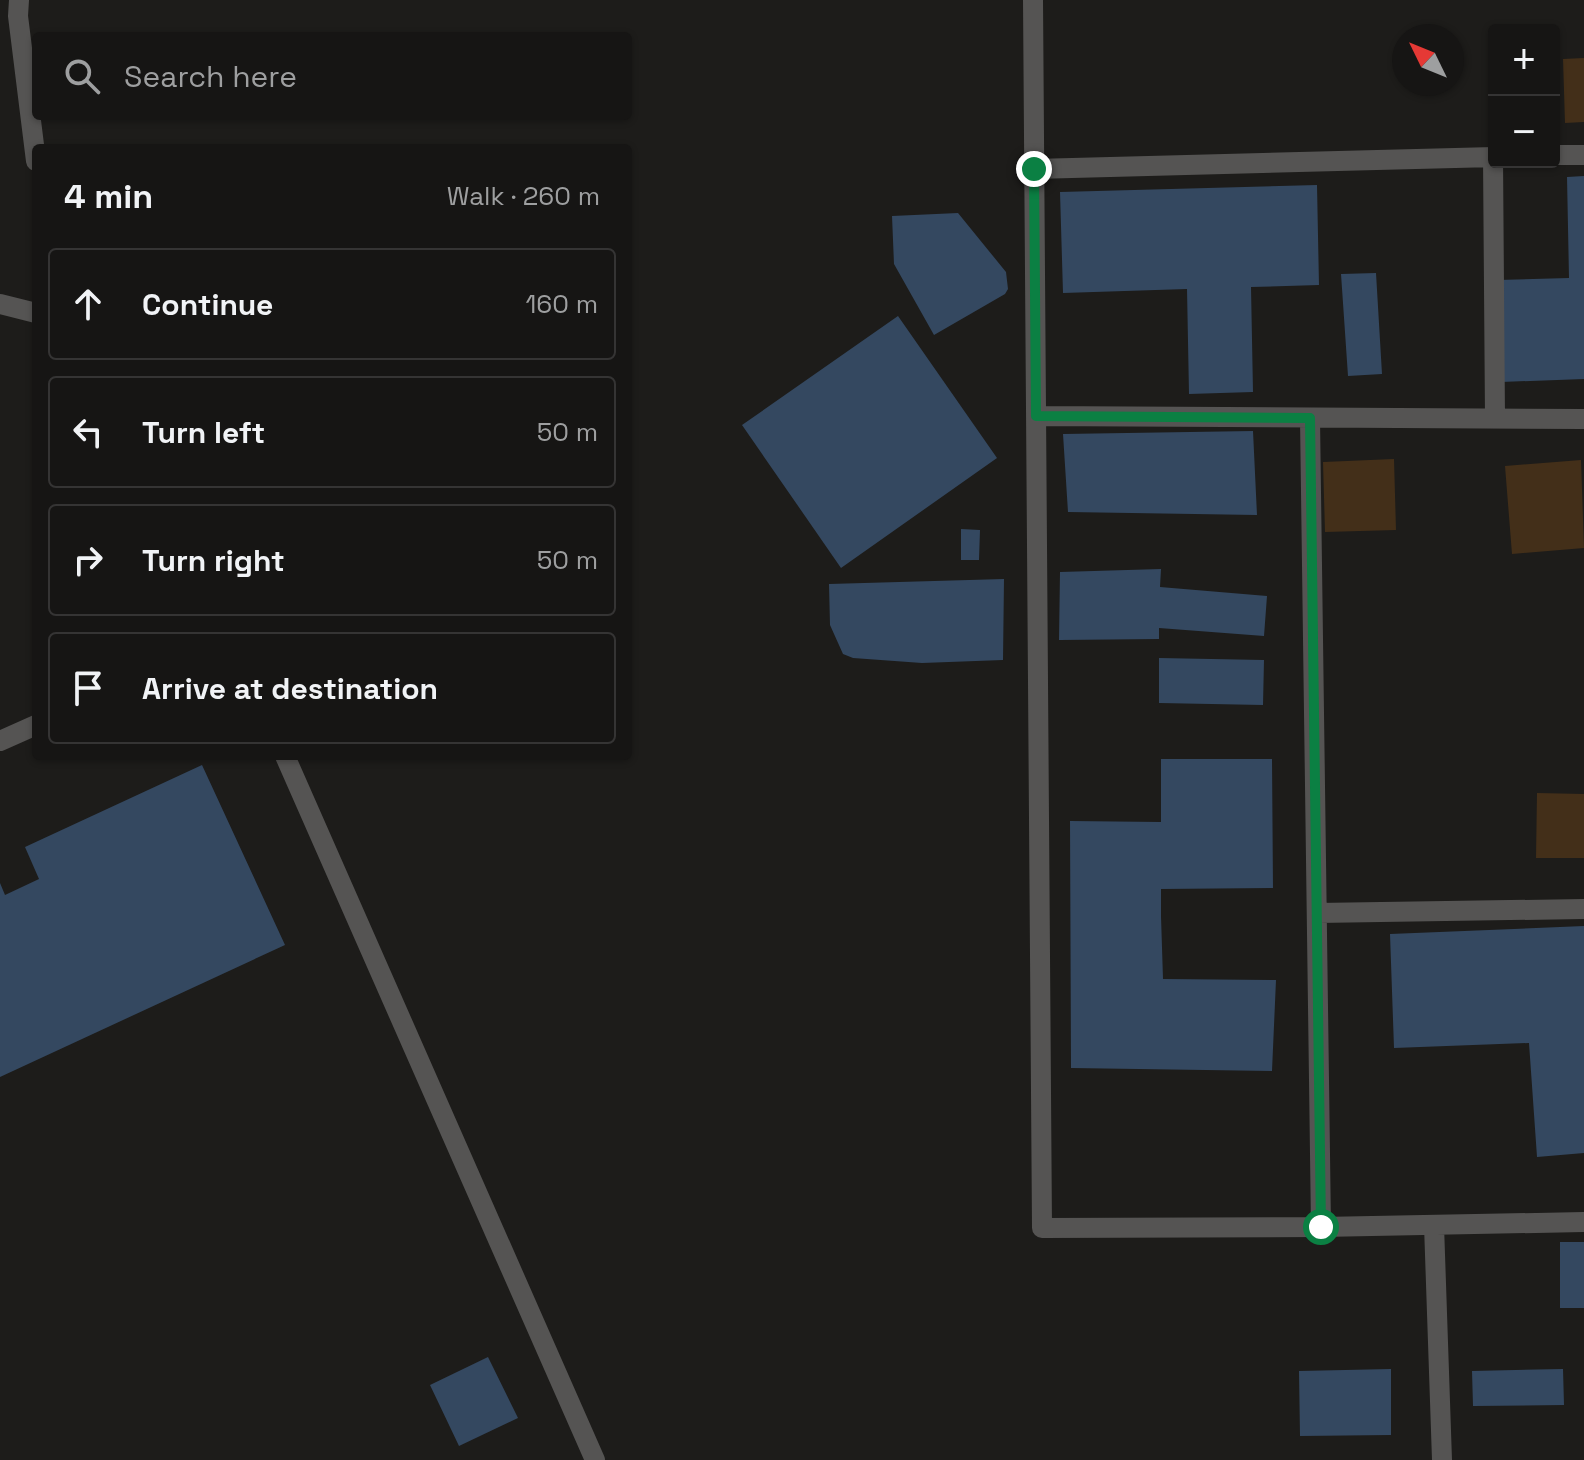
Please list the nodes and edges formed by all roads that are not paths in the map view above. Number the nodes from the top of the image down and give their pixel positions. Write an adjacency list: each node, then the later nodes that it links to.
1 (19, 0): 3 (street)
2 (1033, 0): 8 (street)
3 (34, 144)
4 (1560, 155): 5 (street)
5 (1584, 155)
6 (1488, 157): 8 (street)
7 (1493, 168): 13 (street)
8 (1034, 169): 11 (street)
9 (0, 304): 10 (street)
10 (32, 312)
11 (1036, 416): 12 (street); 22 (street)
12 (1310, 418): 13 (street); 19 (street)
13 (1495, 418): 14 (street)
14 (1584, 419)
15 (32, 727): 16 (street)
16 (0, 741)
17 (287, 760): 23 (street)
18 (1584, 909): 19 (street)
19 (1317, 913): 22 (street)
20 (1584, 1222): 21 (street)
21 (1434, 1225): 22 (street); 24 (street)
22 (1321, 1227)
23 (595, 1460)
24 (1442, 1460)

